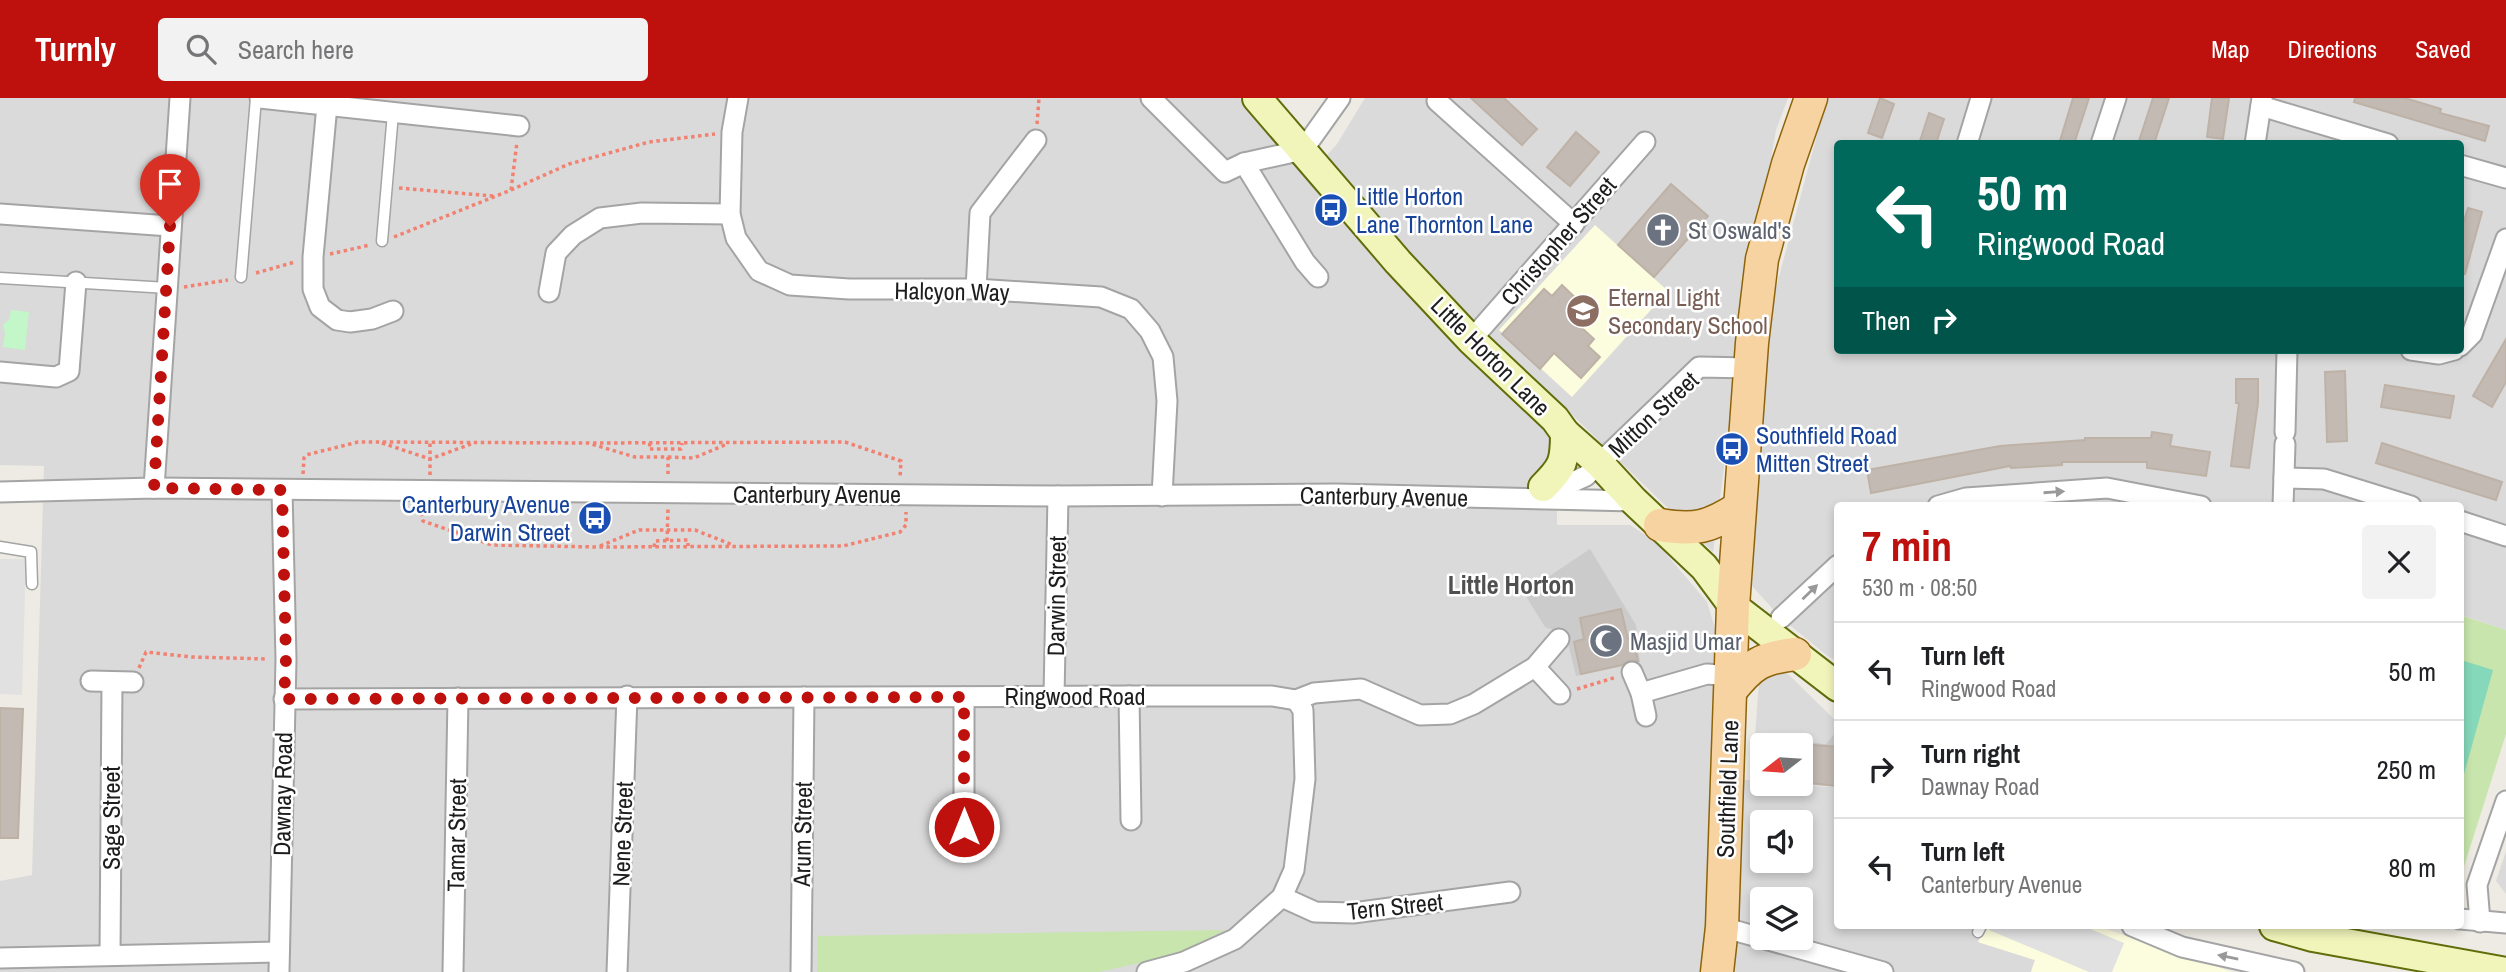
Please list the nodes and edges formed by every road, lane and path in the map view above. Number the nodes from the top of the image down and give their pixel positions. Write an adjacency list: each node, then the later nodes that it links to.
1 (180, 98): 33 (street)
2 (258, 98): 13 (street); 37 (lane)
3 (738, 98): 16 (street, Halcyon Way)
4 (1039, 98): 17 (path)
5 (1151, 98): 24 (street)
6 (1256, 98): 23 (street, Little Horton Lane)
7 (1340, 98): 23 (street)
8 (1811, 98): 48 (main road, Southfield Lane)
9 (1981, 98): 18 (street)
10 (2116, 98): 19 (street)
11 (1438, 99): 32 (street)
12 (2262, 102): 20 (street); 21 (street)
13 (327, 105): 14 (street); 36 (street)
14 (393, 113): 15 (street); 27 (lane)
15 (519, 126): 28 (path)
16 (732, 131): 28 (path); 31 (street, Halcyon Way)
17 (1036, 140): 42 (street)
18 (1968, 140)
19 (2102, 140)
20 (2256, 140)
21 (2376, 140)
22 (1645, 142): 32 (street, Christopher Street)
23 (1303, 150): 24 (street); 45 (street, Little Horton Lane)
24 (1244, 163): 38 (street)
25 (2464, 166): 26 (street)
26 (2506, 178)
27 (387, 187): 29 (path); 35 (lane)
28 (511, 190): 29 (path)
29 (495, 196): 35 (path)
30 (0, 214): 33 (street)
31 (730, 214): 42 (street, Halcyon Way); 43 (street)
32 (1574, 224): 45 (street, Christopher Street)
33 (170, 226): 41 (street)
34 (2506, 239): 46 (street)
35 (382, 241): 36 (path)
36 (313, 257): 37 (path); 44 (street)
37 (241, 277): 41 (path)
38 (1318, 277)
39 (0, 278): 40 (lane)
40 (76, 282): 41 (lane); 49 (street)
41 (167, 288): 65 (street)
42 (976, 289): 73 (street, Halcyon Way)
43 (549, 292)
44 (393, 311)
45 (1471, 340): 50 (street, Little Horton Lane)
46 (2464, 342)
47 (2287, 354): 63 (street)
48 (1750, 368): 62 (street, Mitton Street); 80 (main road, Southfield Lane)
49 (0, 372)
50 (1565, 433): 62 (street, Little Horton Lane); 64 (street)
51 (379, 442): 52 (path); 61 (path); 67 (path)
52 (430, 442): 53 (path); 61 (path)
53 (476, 442): 54 (path); 61 (path)
54 (588, 443): 55 (path); 59 (path)
55 (650, 443): 56 (path); 58 (path)
56 (682, 443): 57 (path); 58 (path)
57 (729, 444): 60 (path); 71 (path)
58 (662, 449): 59 (path)
59 (661, 457): 60 (path)
60 (668, 457): 70 (path)
61 (430, 459): 68 (path)
62 (1600, 464): 64 (street, Mitton Street); 75 (street, Little Horton Lane)
63 (2284, 478): 78 (street); 79 (street)
64 (1543, 487): 74 (street, Mitton Street)
65 (154, 488): 66 (street, Canterbury Avenue); 69 (street, Canterbury Avenue)
66 (282, 490): 67 (street, Canterbury Avenue); 96 (street, Dawnay Road)
67 (303, 490): 68 (street, Canterbury Avenue)
68 (422, 491): 70 (street, Canterbury Avenue); 89 (path)
69 (0, 492)
70 (667, 492): 71 (street, Canterbury Avenue); 83 (path)
71 (902, 494): 72 (street, Canterbury Avenue); 87 (path)
72 (1058, 496): 73 (street, Canterbury Avenue); 108 (street, Darwin Street)
73 (1162, 496): 74 (street, Canterbury Avenue)
74 (1502, 498): 75 (street, Canterbury Avenue)
75 (1634, 501): 82 (street, Little Horton Lane)
76 (1952, 502): 77 (street, one-way to 77)
77 (2180, 502)
78 (2283, 502)
79 (2399, 502)
80 (1739, 508): 82 (main road); 93 (main road, Southfield Lane)
81 (2464, 522): 84 (street)
82 (1660, 525): 93 (street, Little Horton Lane)
83 (668, 530): 85 (path); 87 (path); 89 (path)
84 (2506, 536)
85 (667, 541): 86 (path); 90 (path)
86 (688, 546): 87 (path); 90 (path)
87 (735, 546)
88 (0, 547): 92 (lane)
89 (597, 547): 90 (path)
90 (654, 547)
91 (1834, 569): 94 (street, one-way to 91)
92 (32, 584)
93 (1739, 610): 94 (street); 97 (street, Little Horton Lane); 103 (main road, Southfield Lane)
94 (1781, 618): 97 (street)
95 (1559, 639): 98 (street)
96 (286, 659): 102 (path); 113 (street, Dawnay Road)
97 (1801, 659): 103 (main road); 104 (street, Little Horton Lane)
98 (1535, 667): 106 (street); 114 (street)
99 (1632, 672): 105 (street); 106 (path)
100 (91, 681): 101 (street)
101 (112, 682): 102 (street); 127 (street, Sage Street)
102 (133, 682)
103 (1731, 683): 105 (street); 123 (main road, Southfield Lane)
104 (1834, 684)
105 (1641, 693): 115 (street)
106 (1560, 694)
107 (627, 696): 110 (street, Ringwood Road); 112 (street, Ringwood Road); 131 (street, Nene Street)
108 (1054, 696): 109 (street, Ringwood Road); 111 (street, Ringwood Road)
109 (1129, 696): 114 (street, Ringwood Road); 117 (street)
110 (804, 697): 111 (street, Ringwood Road); 132 (street, Arum Street)
111 (964, 697): 118 (street)
112 (458, 698): 113 (street, Ringwood Road); 130 (street, Tamar Street)
113 (284, 699): 126 (street, Dawnay Road)
114 (1296, 700): 120 (street)
115 (1646, 716)
116 (2506, 801): 121 (street)
117 (1131, 820)
118 (964, 827)
119 (1510, 892): 120 (street, Tern Street)
120 (1282, 897): 133 (street)
121 (2470, 921): 122 (street)
122 (2506, 923)
123 (1722, 928): 134 (main road, Southfield Lane); 135 (street)
124 (2139, 929): 136 (street, one-way to 124)
125 (2285, 929): 137 (street)
126 (279, 952): 127 (street); 129 (street, Dawnay Road)
127 (110, 955): 128 (street)
128 (0, 958)
129 (279, 972)
130 (453, 972)
131 (617, 972)
132 (801, 972)
133 (1147, 972)
134 (1717, 972)
135 (1883, 972)
136 (2294, 972)
137 (2506, 972)

